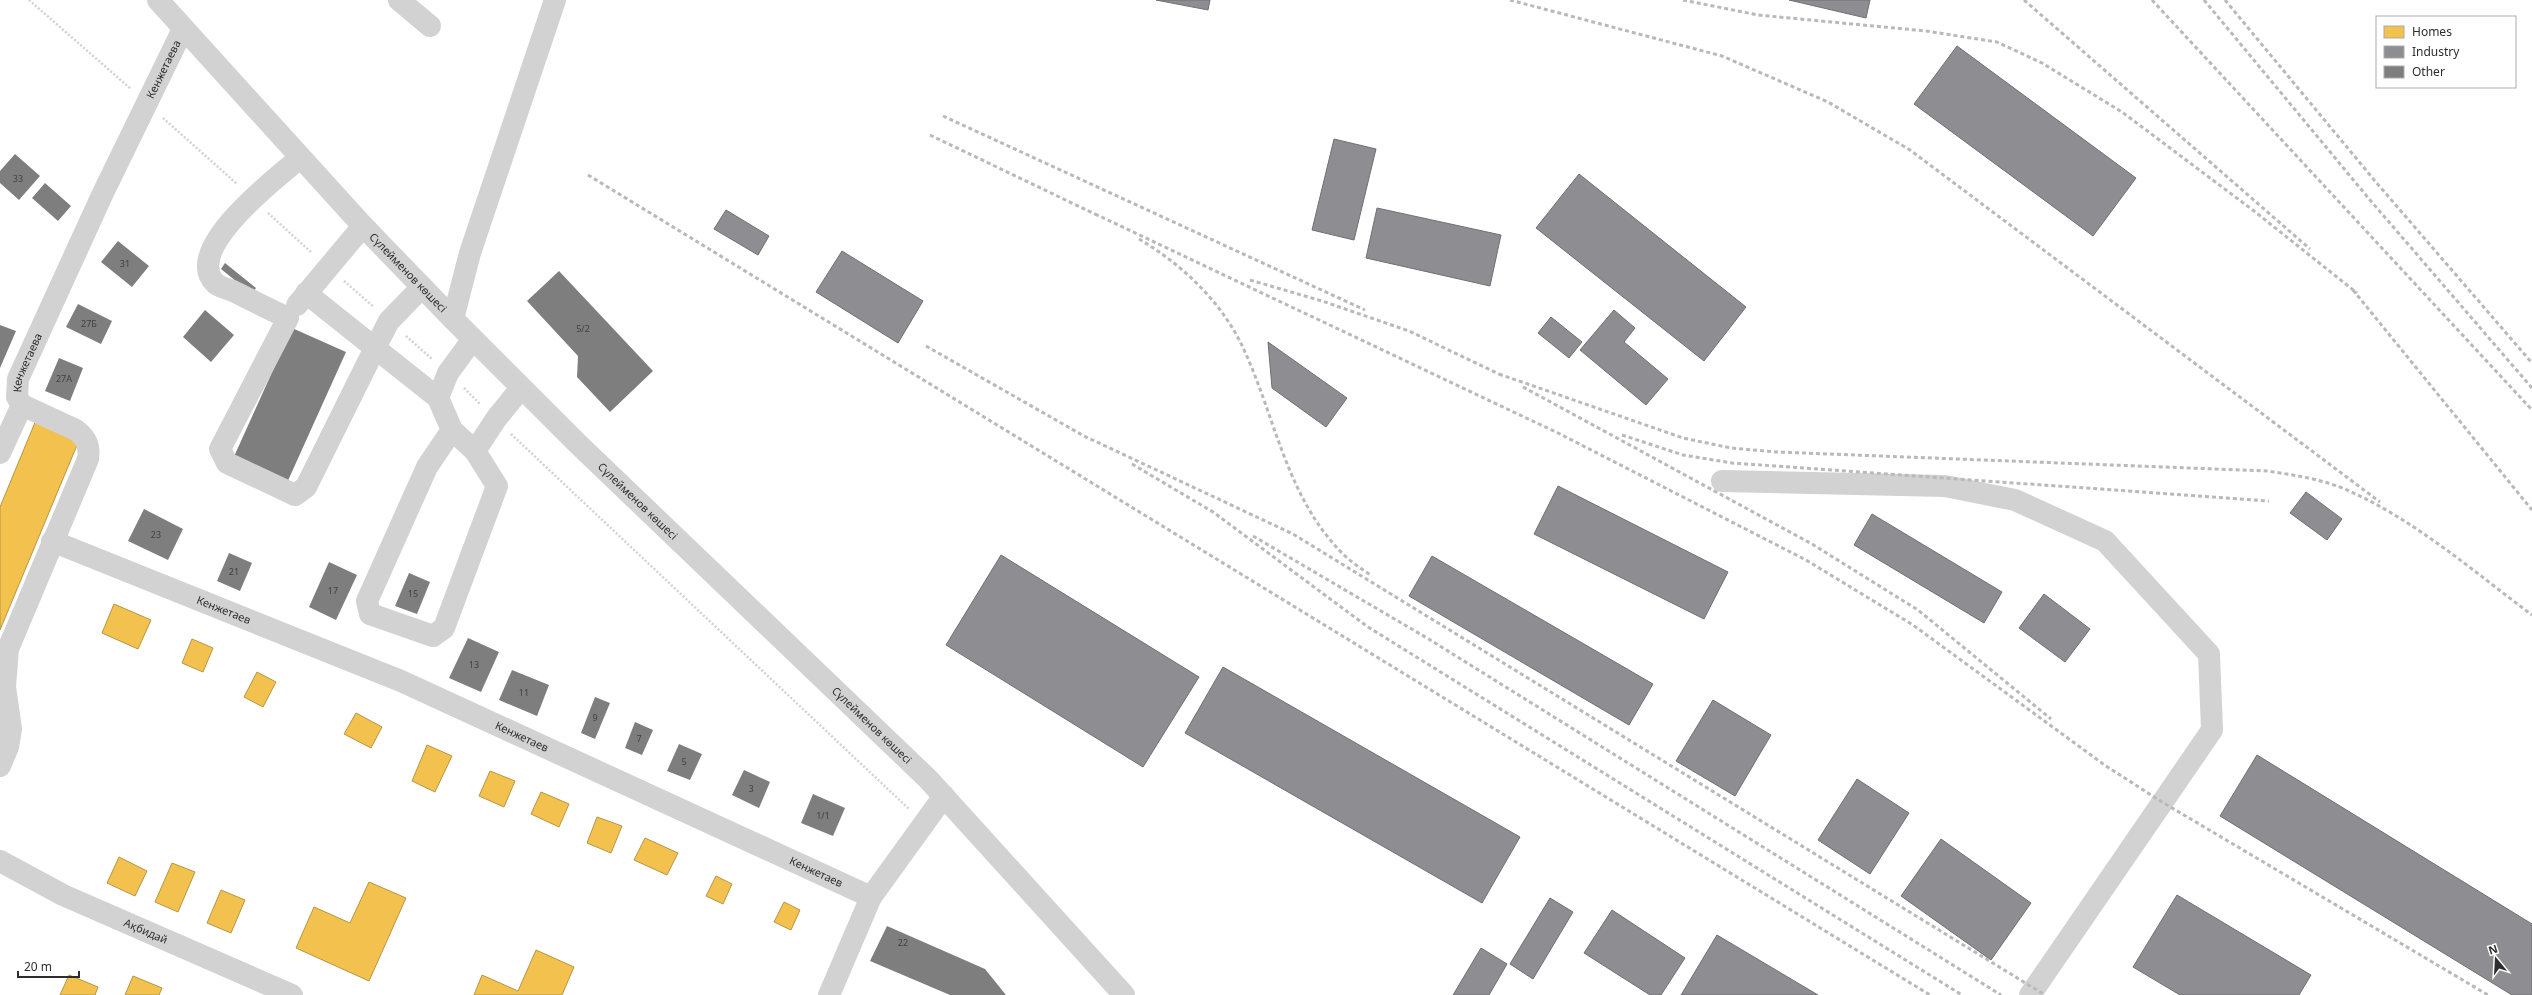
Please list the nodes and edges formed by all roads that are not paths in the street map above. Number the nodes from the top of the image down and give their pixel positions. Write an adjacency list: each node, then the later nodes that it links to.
1 (158, 0): 5 (street, Сүлейменов көшесі)
2 (399, 0): 4 (street)
3 (555, 0): 11 (street)
4 (430, 26)
5 (183, 29): 6 (street, Сүлейменов көшесі); 16 (street, Кенжетаева)
6 (300, 158): 7 (street, Сүлейменов көшесі); 10 (street)
7 (363, 226): 8 (street, Сүлейменов көшесі); 9 (street)
8 (422, 287): 11 (street, Сүлейменов көшесі); 13 (street)
9 (306, 293): 10 (street); 13 (street)
10 (288, 318): 13 (street)
11 (453, 319): 12 (street, Сүлейменов көшесі)
12 (473, 339): 14 (street, Сүлейменов көшесі); 15 (street)
13 (375, 348): 15 (street)
14 (521, 388): 18 (street); 23 (street, Сүлейменов көшесі)
15 (438, 398): 17 (street)
16 (22, 405): 19 (street); 21 (street, Кенжетаева)
17 (452, 430): 18 (street); 18 (street)
18 (475, 451)
19 (0, 453)
20 (1722, 481): 29 (street)
21 (52, 541): 22 (street, Кенжетаева); 25 (street, Кенжетаев)
22 (0, 766)
23 (944, 796): 25 (street); 28 (street, Сүлейменов көшесі)
24 (1, 862): 26 (street, Ақбидай)
25 (871, 897): 27 (street)
26 (292, 995)
27 (829, 995)
28 (1124, 995)
29 (2030, 995)

